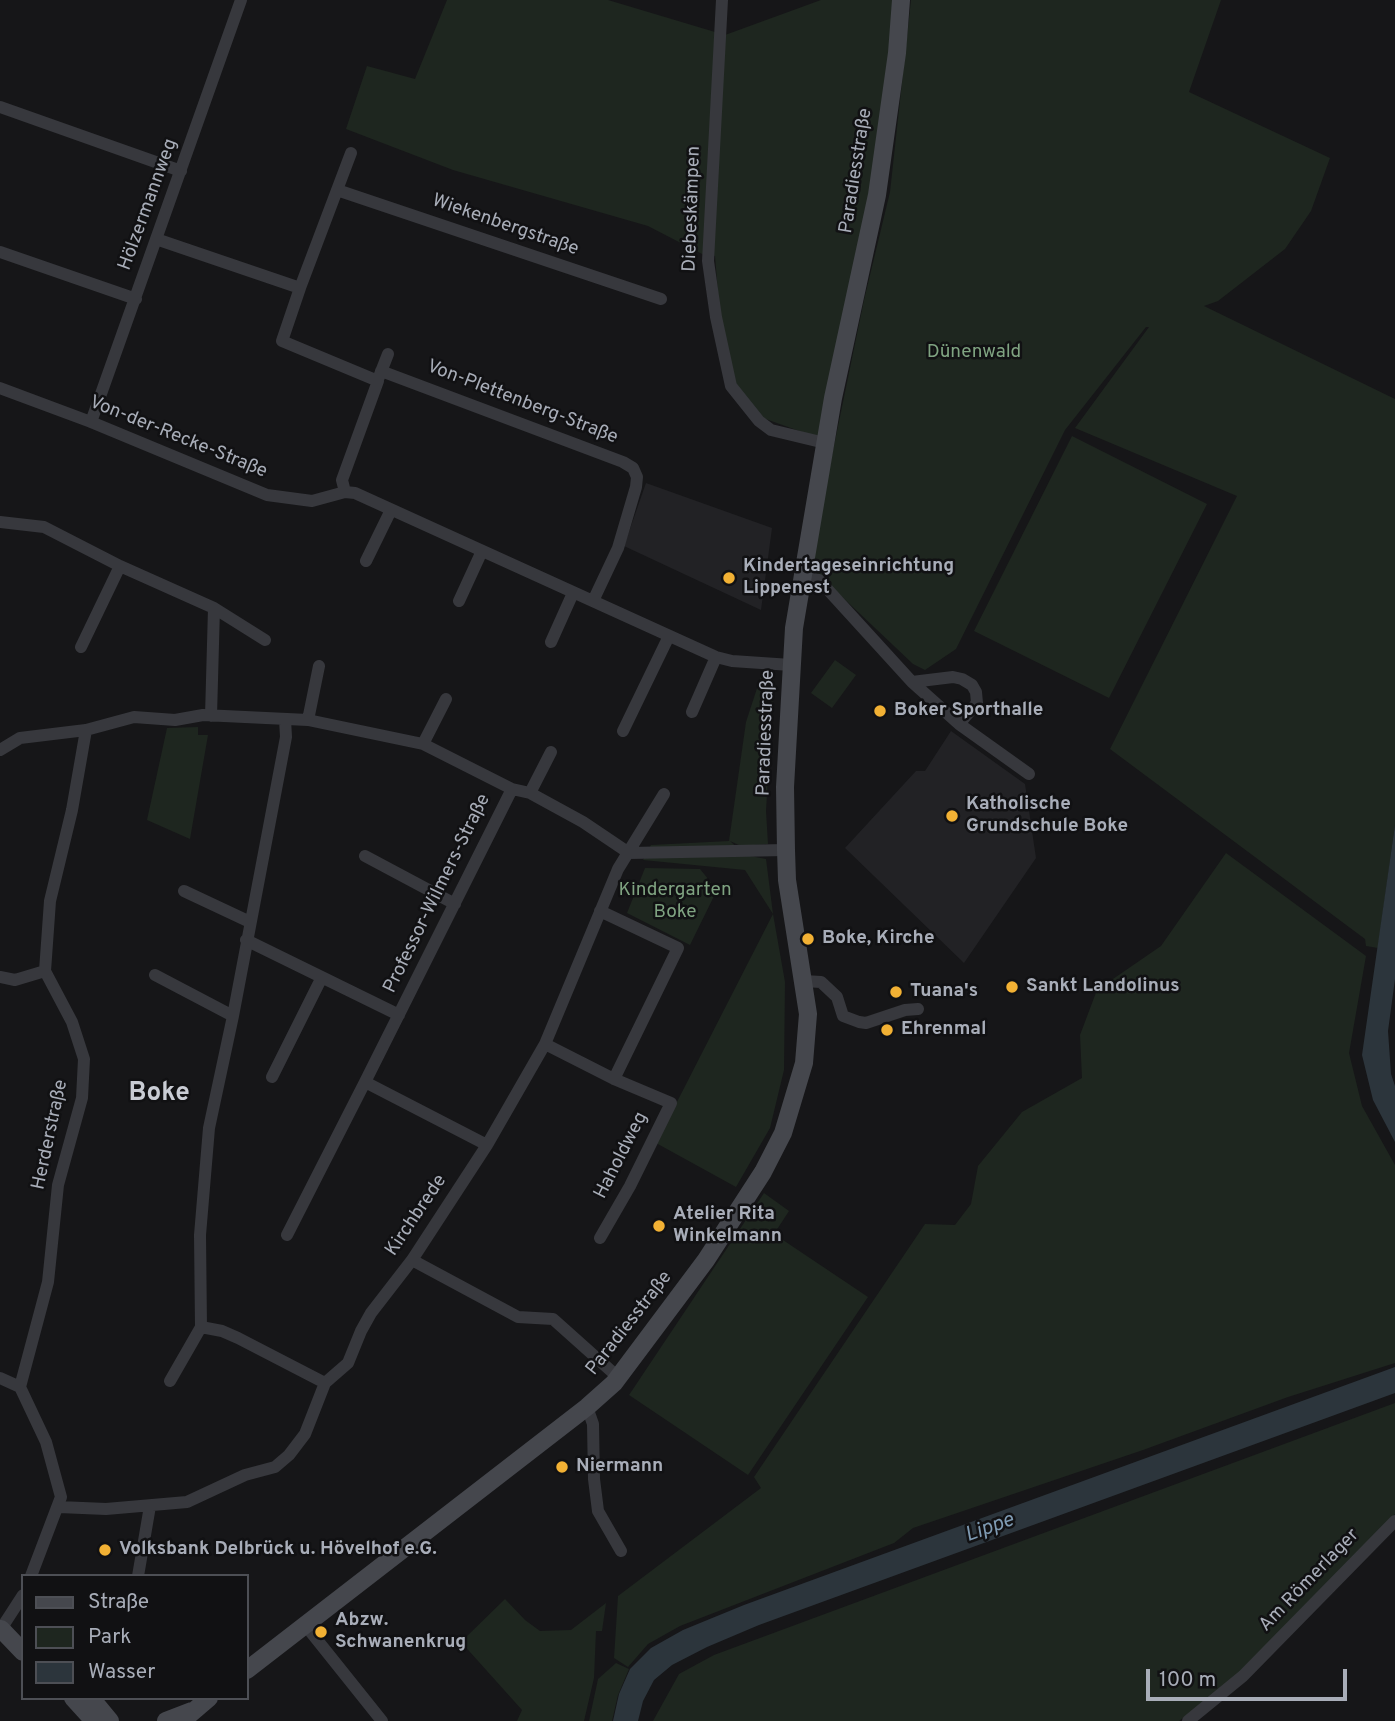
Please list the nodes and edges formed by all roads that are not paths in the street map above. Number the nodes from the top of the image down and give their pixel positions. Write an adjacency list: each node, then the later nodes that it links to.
1 (240, 0): 6 (street, Hölzermannweg)
2 (723, 0): 17 (street, Diebeskämpen)
3 (901, 0): 17 (main road, Paradiesstraße)
4 (0, 107): 6 (street)
5 (351, 153): 7 (street)
6 (181, 172): 8 (street, Hölzermannweg)
7 (337, 190): 10 (street); 12 (street, Wiekenbergstraße)
8 (156, 239): 10 (street); 11 (street, Hölzermannweg)
9 (0, 252): 11 (street)
10 (300, 288): 14 (street)
11 (136, 299): 16 (street, Hölzermannweg)
12 (661, 299)
13 (387, 354): 14 (street)
14 (379, 376): 18 (street); 27 (street, Von-Plettenberg-Straße)
15 (0, 388): 16 (street, Von-der-Recke-Straße)
16 (91, 422): 18 (street, Von-der-Recke-Straße)
17 (825, 443): 24 (main road, Paradiesstraße)
18 (345, 492): 19 (street)
19 (391, 510): 21 (street); 22 (street)
20 (0, 522): 23 (street)
21 (482, 551): 25 (street); 26 (street)
22 (366, 561)
23 (120, 566): 28 (street); 32 (street)
24 (802, 577): 34 (main road, Paradiesstraße); 36 (street)
25 (573, 593): 27 (street); 31 (street)
26 (459, 601)
27 (593, 601): 29 (street)
28 (214, 608): 30 (street); 39 (street)
29 (669, 636): 33 (street); 44 (street)
30 (265, 640)
31 (551, 642)
32 (81, 647)
33 (716, 657): 34 (street); 38 (street)
34 (791, 665): 52 (main road, Paradiesstraße)
35 (319, 666): 41 (street)
36 (912, 682): 42 (street); 42 (street)
37 (446, 699): 45 (street)
38 (692, 712)
39 (211, 716): 40 (street); 43 (street)
40 (285, 719): 41 (street); 58 (street)
41 (308, 720): 45 (street)
42 (959, 724): 48 (street)
43 (86, 730): 46 (street); 60 (street)
44 (623, 732)
45 (423, 744): 49 (street)
46 (0, 750)
47 (551, 752): 50 (street)
48 (1028, 774)
49 (512, 789): 50 (street); 56 (street, Professor-Wilmers-Straße)
50 (530, 793): 53 (street)
51 (664, 794): 53 (street, Kirchbrede)
52 (786, 850): 53 (street); 64 (main road, Paradiesstraße)
53 (629, 853): 57 (street, Kirchbrede)
54 (365, 856): 56 (street)
55 (184, 891): 58 (street)
56 (455, 904): 66 (street, Professor-Wilmers-Straße)
57 (600, 911): 68 (street, Kirchbrede); 70 (street)
58 (250, 922): 59 (street)
59 (246, 940): 63 (street, Professor-Wilmers-Straße); 67 (street)
60 (45, 971): 62 (street); 81 (street, Herderstraße)
61 (155, 975): 67 (street)
62 (0, 977)
63 (323, 977): 66 (street, Professor-Wilmers-Straße); 69 (street)
64 (804, 981): 65 (street); 78 (main road, Paradiesstraße)
65 (918, 1009)
66 (399, 1015): 71 (street, Professor-Wilmers-Straße)
67 (233, 1016): 76 (street)
68 (545, 1044): 70 (street, Haholdweg); 72 (street, Kirchbrede)
69 (272, 1077)
70 (614, 1079): 74 (street, Haholdweg)
71 (365, 1082): 72 (street); 73 (street, Professor-Wilmers-Straße)
72 (487, 1145): 75 (street, Kirchbrede)
73 (287, 1235)
74 (600, 1238)
75 (412, 1260): 78 (street); 80 (street, Kirchbrede)
76 (201, 1327): 79 (street); 80 (street)
77 (0, 1378): 81 (street)
78 (619, 1378): 82 (main road, Paradiesstraße)
79 (170, 1381)
80 (325, 1383): 83 (street, Kirchbrede)
81 (20, 1387): 84 (street)
82 (587, 1407): 86 (street); 90 (main road, Paradiesstraße)
83 (150, 1506): 84 (street, Kirchbrede); 88 (street)
84 (59, 1507): 87 (street)
85 (1395, 1521): 103 (street, Am Römerlager)
86 (621, 1551)
87 (32, 1574)
88 (138, 1574)
89 (21, 1598): 91 (street)
90 (306, 1626): 94 (main road, Paradiesstraße); 102 (street)
91 (1, 1628): 92 (main road); 93 (main road)
92 (21, 1639)
93 (21, 1650)
94 (248, 1669)
95 (75, 1700): 99 (main road)
96 (93, 1700): 100 (main road)
97 (207, 1700): 98 (main road)
98 (188, 1716): 101 (main road)
99 (94, 1721)
100 (110, 1721)
101 (166, 1721)
102 (382, 1721)
103 (1188, 1721)

